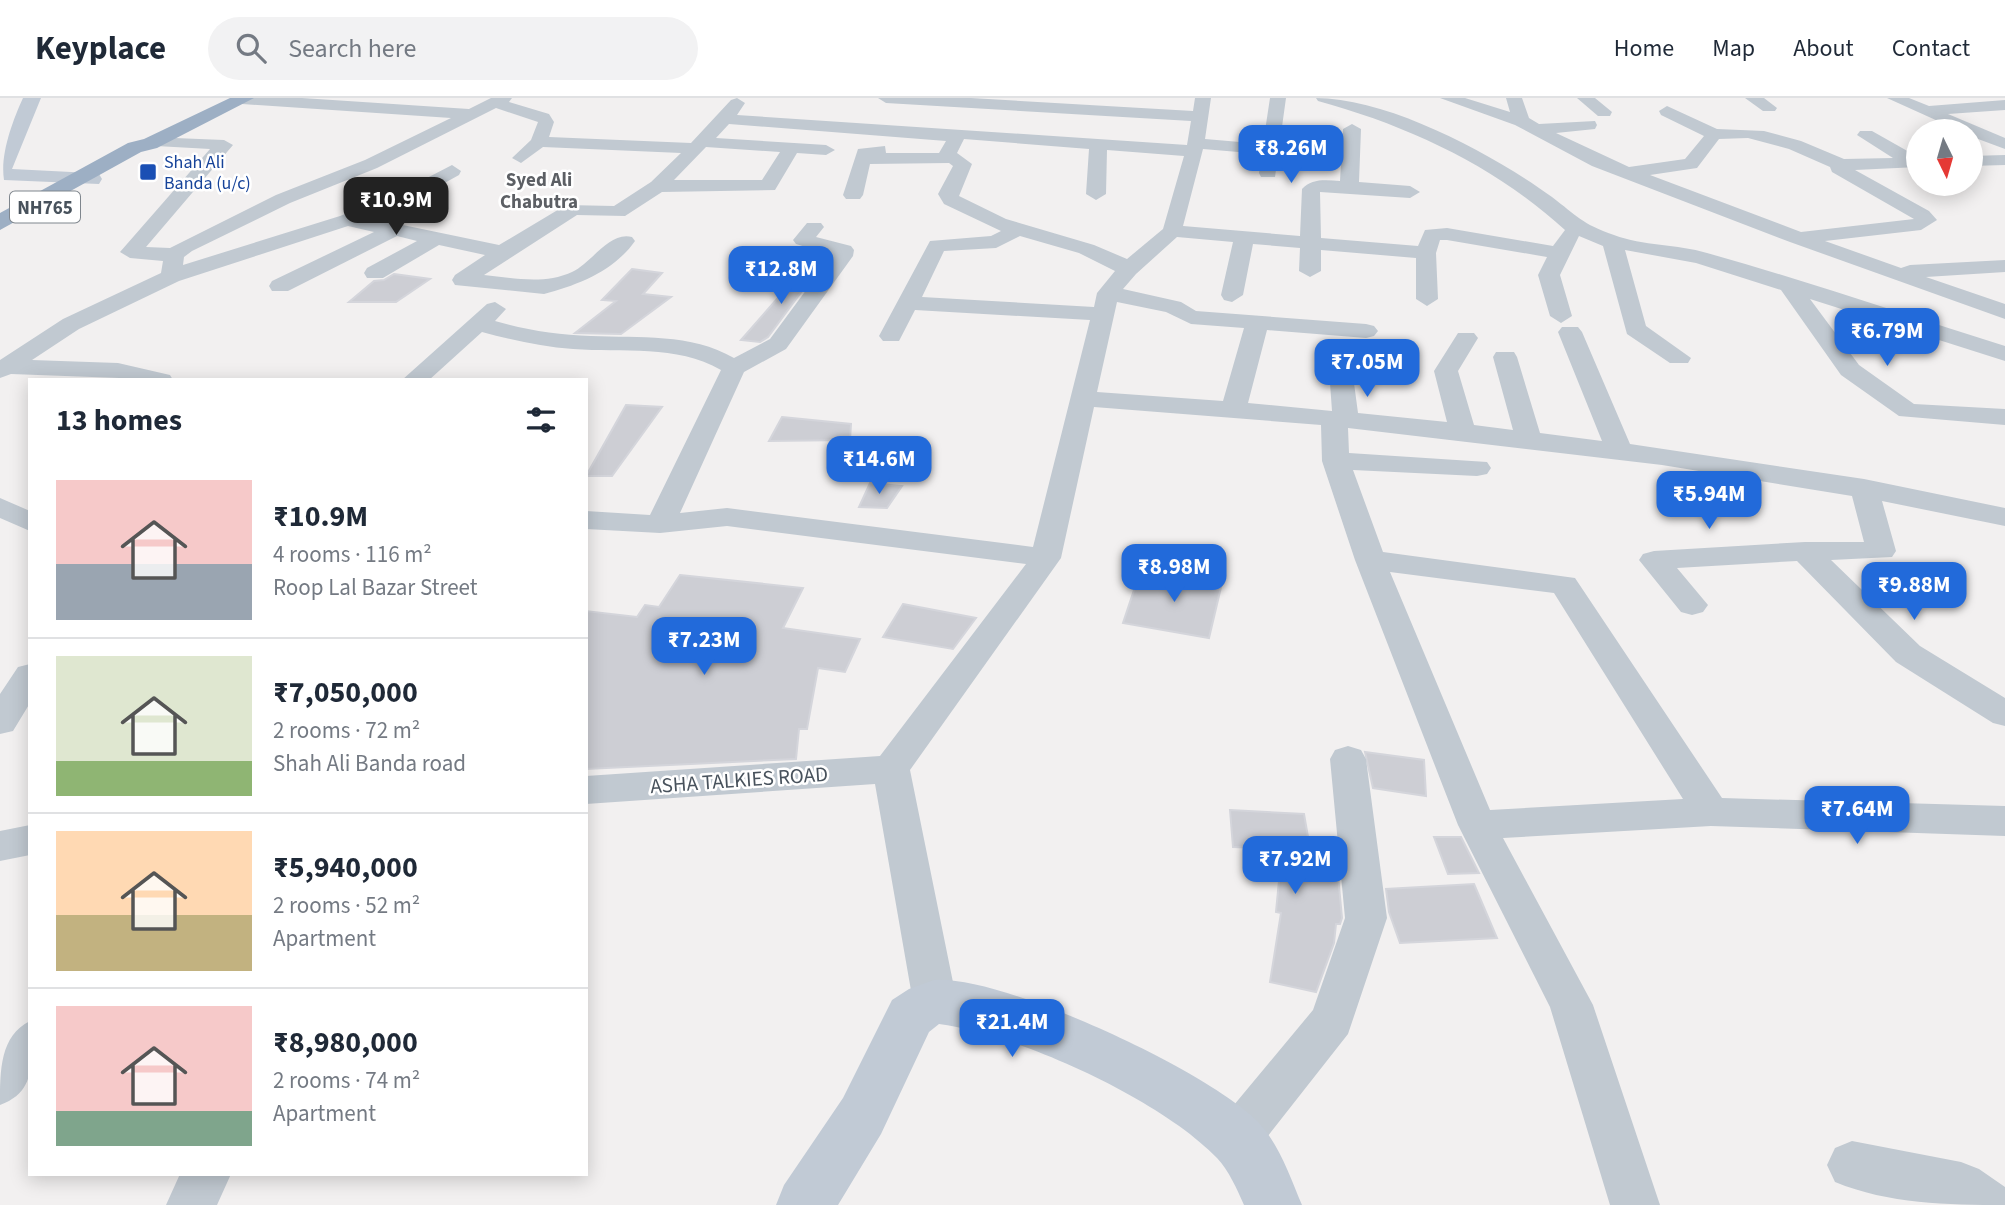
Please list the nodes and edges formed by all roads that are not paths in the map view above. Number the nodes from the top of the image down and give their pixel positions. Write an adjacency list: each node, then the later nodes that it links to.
1 (32, 98): 47 (main road)
2 (741, 98): 20 (street)
3 (886, 98): 13 (street)
4 (1279, 98): 37 (street)
5 (1324, 98): 59 (street)
6 (1448, 98): 21 (street)
7 (1514, 98): 21 (street)
8 (1585, 98): 18 (street)
9 (1753, 98): 16 (street)
10 (1895, 98): 17 (street)
11 (243, 99): 19 (street); 31 (highway, NH765)
12 (500, 101): 19 (street); 30 (street)
13 (1074, 103): 23 (street)
14 (1669, 104): 27 (street)
15 (2005, 105): 17 (street)
16 (1769, 108)
17 (1926, 110): 33 (street)
18 (1604, 112)
19 (476, 114): 73 (street)
20 (725, 119): 26 (street); 34 (street)
21 (1529, 125): 22 (street); 49 (street)
22 (1589, 125)
23 (1198, 127): 32 (street); 37 (street); 62 (street)
24 (1352, 129): 52 (street)
25 (1671, 131): 27 (street)
26 (895, 133): 29 (street); 41 (street)
27 (1711, 133): 45 (street); 49 (street)
28 (1866, 135): 38 (street)
29 (957, 137): 32 (street); 40 (street)
30 (539, 142): 34 (street); 39 (street)
31 (153, 143): 50 (highway, NH765); 73 (street)
32 (1098, 143): 54 (street)
33 (2005, 144)
34 (699, 145): 35 (street); 51 (street)
35 (792, 148): 36 (street); 51 (street)
36 (826, 150)
37 (1272, 150): 48 (street)
38 (1906, 157)
39 (521, 158)
40 (948, 158): 41 (street); 61 (street)
41 (862, 159): 55 (street)
42 (2005, 160): 43 (street)
43 (1983, 161)
44 (1906, 162): 45 (street)
45 (1841, 165): 66 (street)
46 (452, 171): 56 (street)
47 (4, 172): 50 (main road)
48 (1268, 173)
49 (1626, 173): 66 (street)
50 (83, 179): 57 (highway, NH765); 63 (highway, NH765)
51 (658, 186): 70 (street)
52 (1349, 187): 53 (street); 69 (street)
53 (1410, 192)
54 (1096, 194)
55 (853, 195)
56 (347, 220): 60 (street); 73 (street)
57 (0, 223)
58 (814, 227): 95 (street)
59 (1574, 227): 68 (street); 72 (street)
60 (396, 229): 64 (street); 81 (street)
61 (1018, 229): 75 (street); 84 (street)
62 (1172, 231): 65 (street); 75 (street)
63 (0, 236)
64 (438, 237): 70 (street); 78 (street)
65 (1244, 237): 69 (street); 82 (street)
66 (1797, 238): 77 (street)
67 (625, 241): 80 (street)
68 (1612, 242): 79 (street); 94 (street)
69 (1310, 243): 71 (street); 76 (street)
70 (502, 252): 80 (street)
71 (1426, 253): 72 (street); 83 (street)
72 (1559, 253): 105 (street)
73 (172, 266): 96 (street)
74 (2005, 266): 77 (street)
75 (1128, 269): 85 (street)
76 (1310, 271)
77 (1893, 272): 86 (street)
78 (375, 273)
79 (1788, 284): 92 (street); 102 (street)
80 (519, 285): 88 (street)
81 (279, 286)
82 (1232, 295)
83 (1427, 299)
84 (910, 303): 85 (street); 90 (street)
85 (1105, 303): 87 (street); 99 (street)
86 (2001, 309)
87 (1257, 323): 89 (street); 101 (street)
88 (479, 324): 95 (street); 98 (street)
89 (1366, 331)
90 (891, 336)
91 (1466, 338): 103 (street)
92 (2005, 354)
93 (1505, 357): 104 (street)
94 (1679, 358)
95 (734, 368): 113 (street)
96 (3, 369): 97 (street)
97 (152, 378)
98 (416, 378)
99 (1084, 399): 101 (street); 115 (street)
100 (1341, 408): 101 (street); 103 (street); 106 (street)
101 (1234, 409)
102 (2005, 417)
103 (1463, 433): 104 (street)
104 (1528, 440): 105 (street)
105 (1619, 450): 108 (street)
106 (1336, 461): 107 (street); 116 (street)
107 (1477, 468)
108 (1864, 487): 112 (street); 114 (street)
109 (0, 507): 111 (street)
110 (588, 520): 113 (street)
111 (28, 521)
112 (2000, 522)
113 (660, 524): 115 (street)
114 (1805, 551): 117 (street); 119 (street)
115 (1046, 558): 122 (street)
116 (1370, 560): 124 (street); 126 (street)
117 (1692, 605)
118 (28, 678): 120 (street)
119 (2005, 714)
120 (0, 722)
121 (1348, 759): 132 (street)
122 (891, 769): 123 (street, ASHA TALKIES ROAD); 129 (street)
123 (588, 790)
124 (1711, 812): 125 (street); 126 (street)
125 (2005, 821)
126 (1477, 825): 138 (street)
127 (28, 839): 128 (street)
128 (0, 846)
129 (935, 1002): 132 (main road); 136 (main road)
130 (28, 1044): 131 (street)
131 (0, 1084)
132 (1236, 1139): 137 (main road)
133 (1852, 1166): 139 (street)
134 (205, 1176): 135 (street)
135 (191, 1205)
136 (805, 1205)
137 (1273, 1205)
138 (1635, 1205)
139 (1988, 1205)

